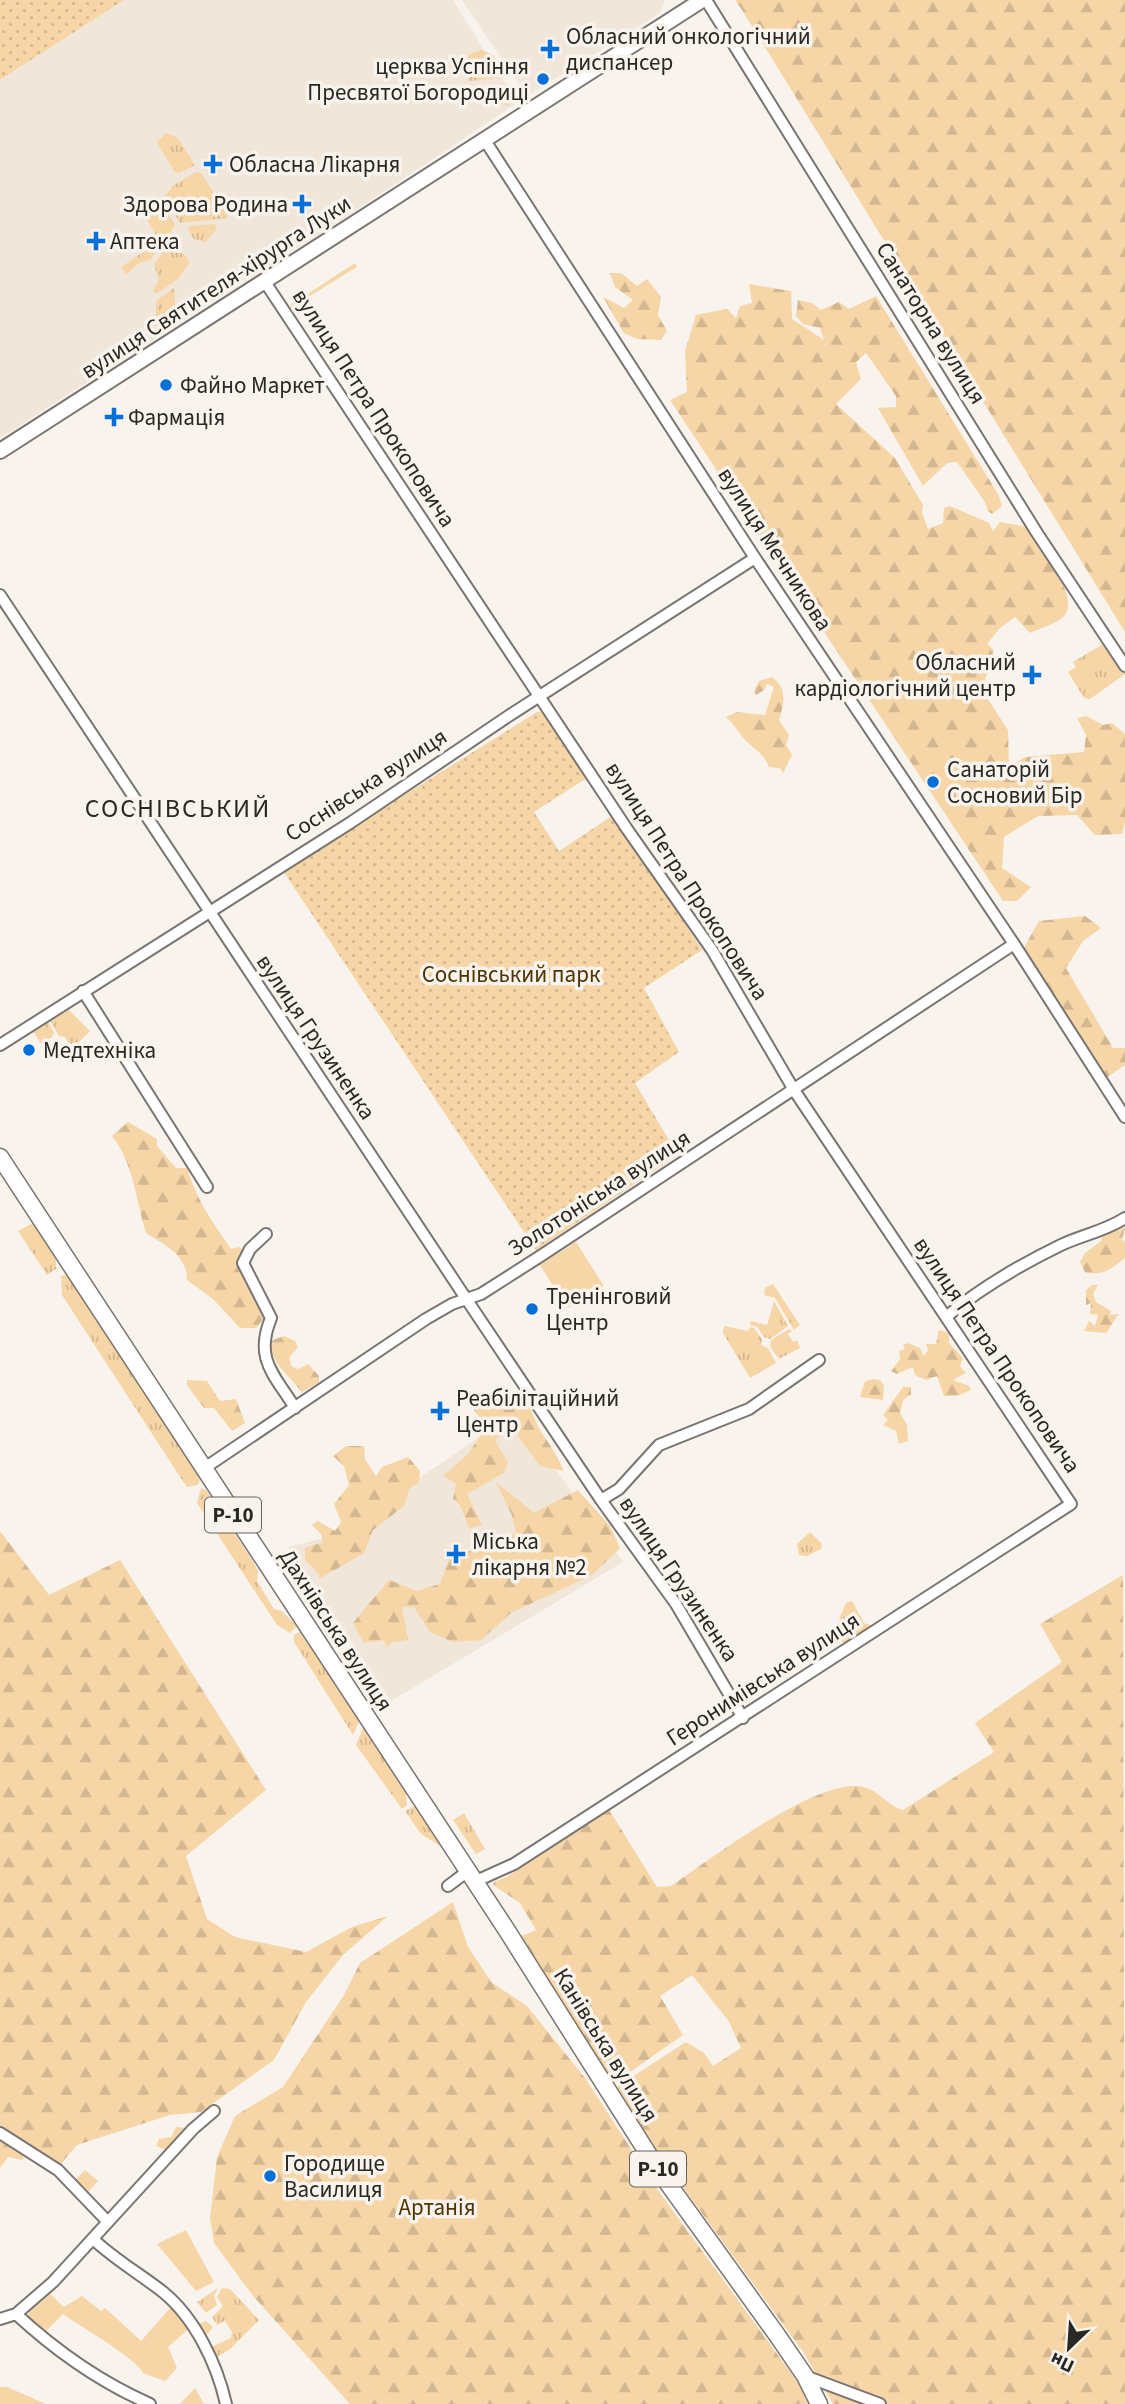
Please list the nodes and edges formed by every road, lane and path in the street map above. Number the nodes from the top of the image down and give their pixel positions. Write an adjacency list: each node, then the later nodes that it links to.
1 (704, 0): 2 (street, вулиця Святителя-хірурга Луки); 7 (street, Санаторна вулиця)
2 (486, 142): 3 (street, вулиця Святителя-хірурга Луки); 5 (street, вулиця Мечникова)
3 (265, 282): 4 (street, вулиця Святителя-хірурга Луки); 8 (street, вулиця Петра Прокоповича)
4 (0, 451)
5 (755, 558): 8 (street, Соснівська вулиця); 10 (street, вулиця Мечникова)
6 (0, 594): 9 (street, вулиця Грузиненка)
7 (1125, 666)
8 (542, 695): 9 (street, Соснівська вулиця); 13 (street, вулиця Петра Прокоповича)
9 (207, 911): 11 (street, Соснівська вулиця); 19 (street, вулиця Грузиненка)
10 (1014, 944): 13 (street, Золотоніська вулиця); 14 (street, вулиця Мечникова)
11 (83, 991): 12 (street, Соснівська вулиця); 16 (street)
12 (0, 1045)
13 (794, 1090): 19 (street, Золотоніська вулиця); 20 (street, вулиця Петра Прокоповича)
14 (1125, 1117)
15 (0, 1157): 23 (main road, Дахнівська вулиця / Р-10)
16 (208, 1187)
17 (1125, 1218): 20 (street)
18 (266, 1234): 22 (street)
19 (467, 1300): 22 (street, Золотоніська вулиця); 24 (street, вулиця Грузиненка)
20 (946, 1317): 25 (street, вулиця Петра Прокоповича)
21 (819, 1360): 24 (street, вулиця Грузиненка)
22 (295, 1408): 23 (street, Золотоніська вулиця)
23 (203, 1469): 27 (main road, Дахнівська вулиця / Р-10)
24 (601, 1500): 26 (street, вулиця Грузиненка)
25 (1071, 1504): 26 (street, Геронимівська вулиця)
26 (743, 1718): 27 (street, Геронимівська вулиця)
27 (471, 1877): 28 (street, Геронимівська вулиця); 35 (main road, Канівська вулиця / Р-10)
28 (447, 1886)
29 (215, 2111): 31 (street)
30 (0, 2133): 31 (street)
31 (107, 2221): 32 (street)
32 (93, 2239): 33 (street); 37 (street)
33 (16, 2314): 34 (street); 36 (street)
34 (0, 2319)
35 (805, 2376): 38 (main road, Канівська вулиця / Р-10); 39 (street)
36 (150, 2404)
37 (226, 2404)
38 (819, 2404)
39 (880, 2404)

